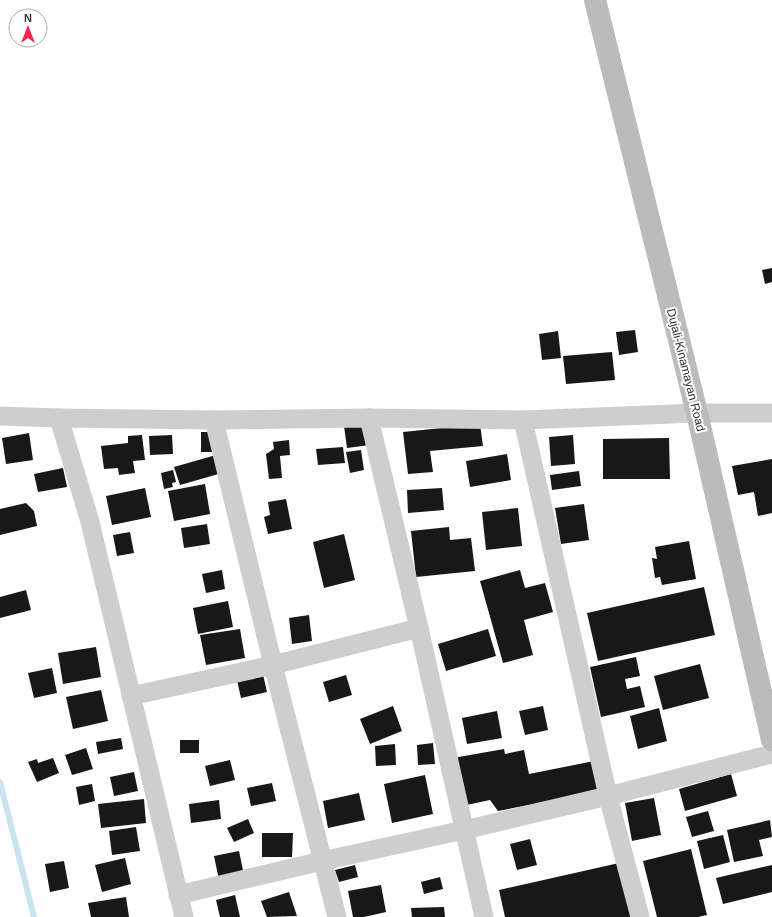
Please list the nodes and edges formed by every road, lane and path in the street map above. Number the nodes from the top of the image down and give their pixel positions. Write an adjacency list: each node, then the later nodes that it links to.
1 (595, 0): 2 (main road, Dujali-Kinamayan Road)
2 (696, 413): 3 (street); 8 (street); 12 (main road, Dujali-Kinamayan Road)
3 (772, 414)
4 (0, 416): 5 (street)
5 (59, 418): 7 (street); 11 (street)
6 (368, 418): 7 (street); 8 (street); 9 (street)
7 (214, 420): 10 (street)
8 (523, 420): 14 (street)
9 (419, 628): 10 (street); 15 (street)
10 (273, 665): 11 (street); 16 (street)
11 (131, 696): 17 (street)
12 (772, 740)
13 (772, 754): 14 (street)
14 (608, 796): 15 (street); 21 (street)
15 (464, 830): 16 (street); 20 (street)
16 (322, 861): 17 (street); 19 (street)
17 (178, 895): 18 (street)
18 (184, 917)
19 (337, 917)
20 (484, 917)
21 (640, 917)

